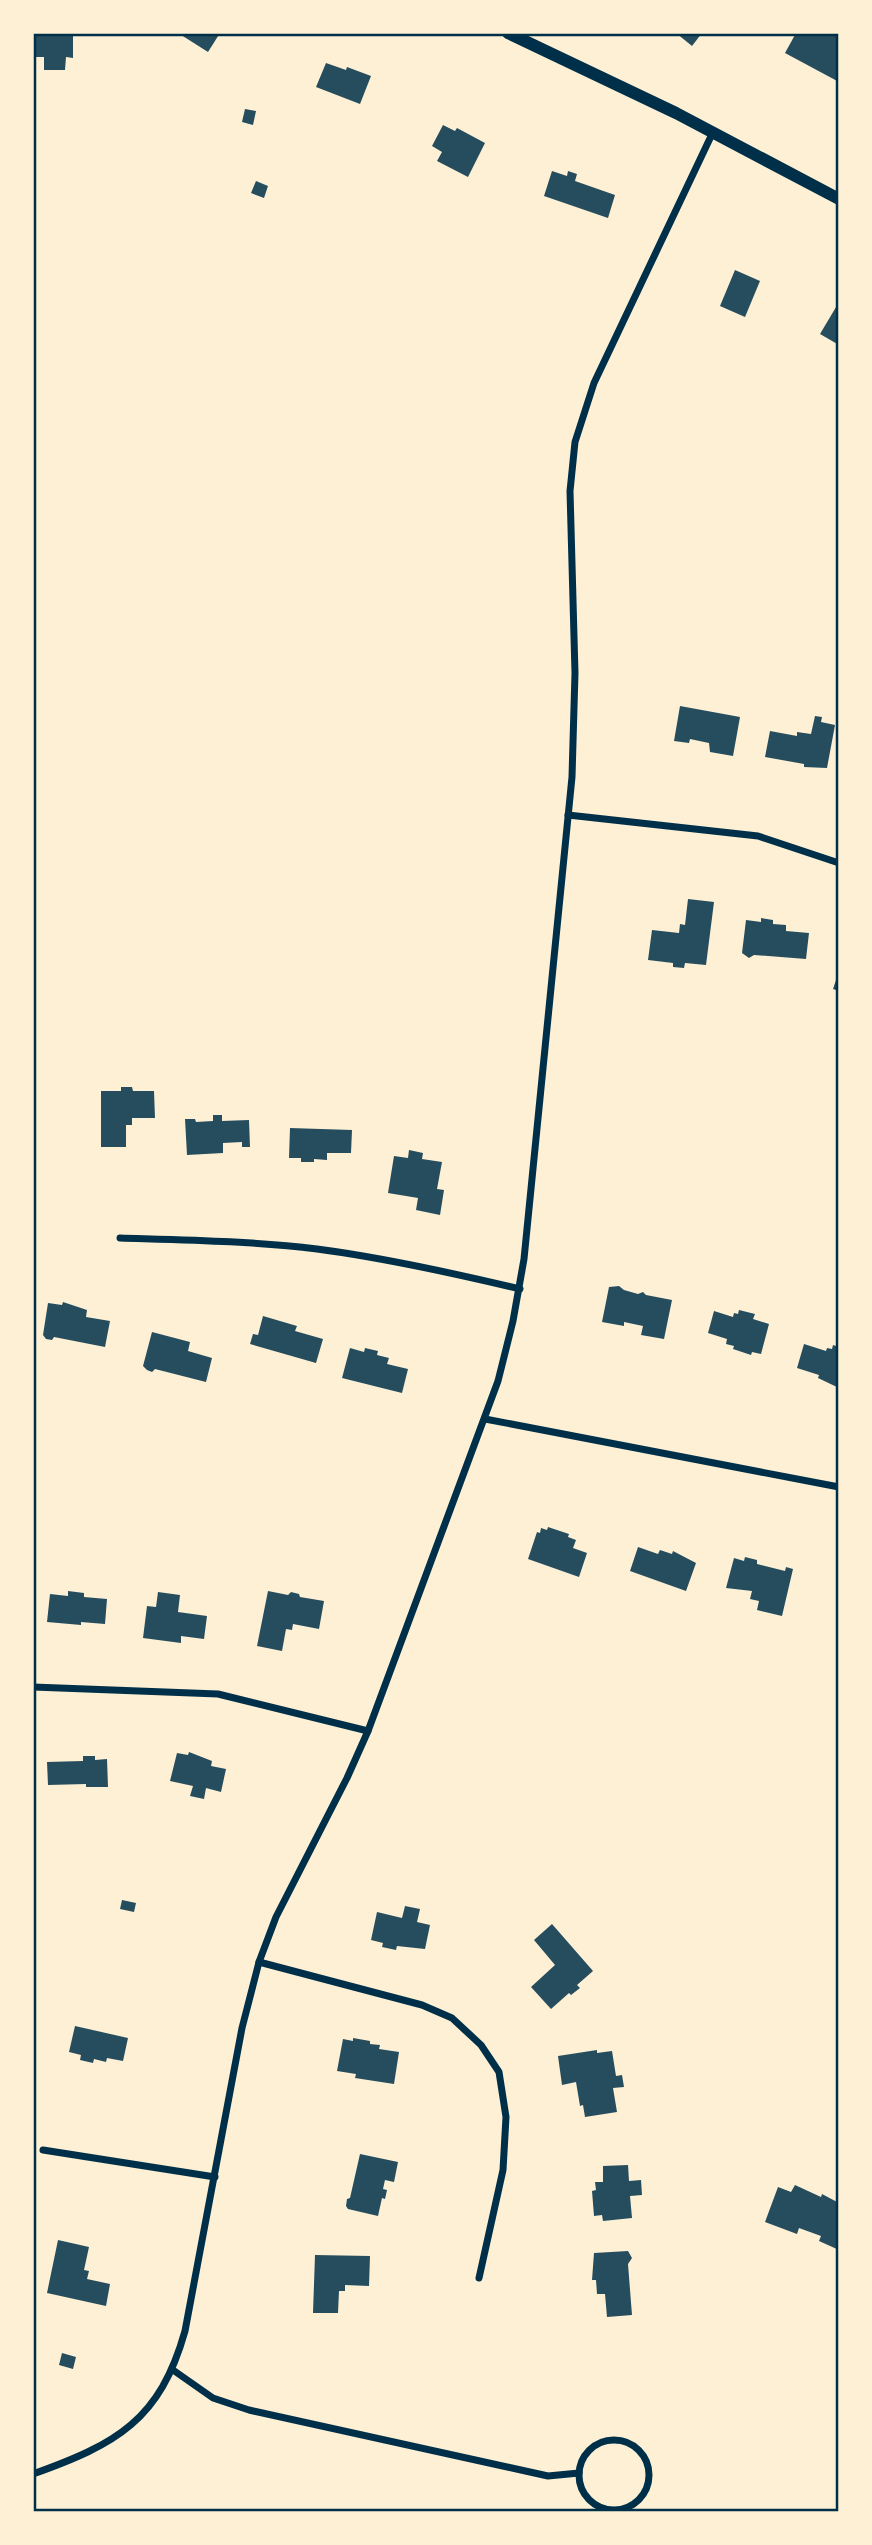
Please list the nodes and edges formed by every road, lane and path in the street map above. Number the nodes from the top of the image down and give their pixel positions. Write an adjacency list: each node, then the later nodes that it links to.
1 (508, 33): 2 (street)
2 (713, 132): 3 (street); 4 (street)
3 (839, 198)
4 (568, 815): 5 (street); 7 (street)
5 (839, 863)
6 (120, 1238): 7 (street)
7 (520, 1289): 8 (street)
8 (485, 1419): 9 (street); 11 (street)
9 (839, 1487)
10 (33, 1687): 11 (street)
11 (368, 1731): 12 (street)
12 (259, 1962): 14 (street); 15 (street)
13 (43, 2150): 14 (street)
14 (215, 2177): 16 (street)
15 (479, 2278)
16 (173, 2370): 17 (street); 18 (street)
17 (579, 2473): 17 (street)
18 (33, 2474)

